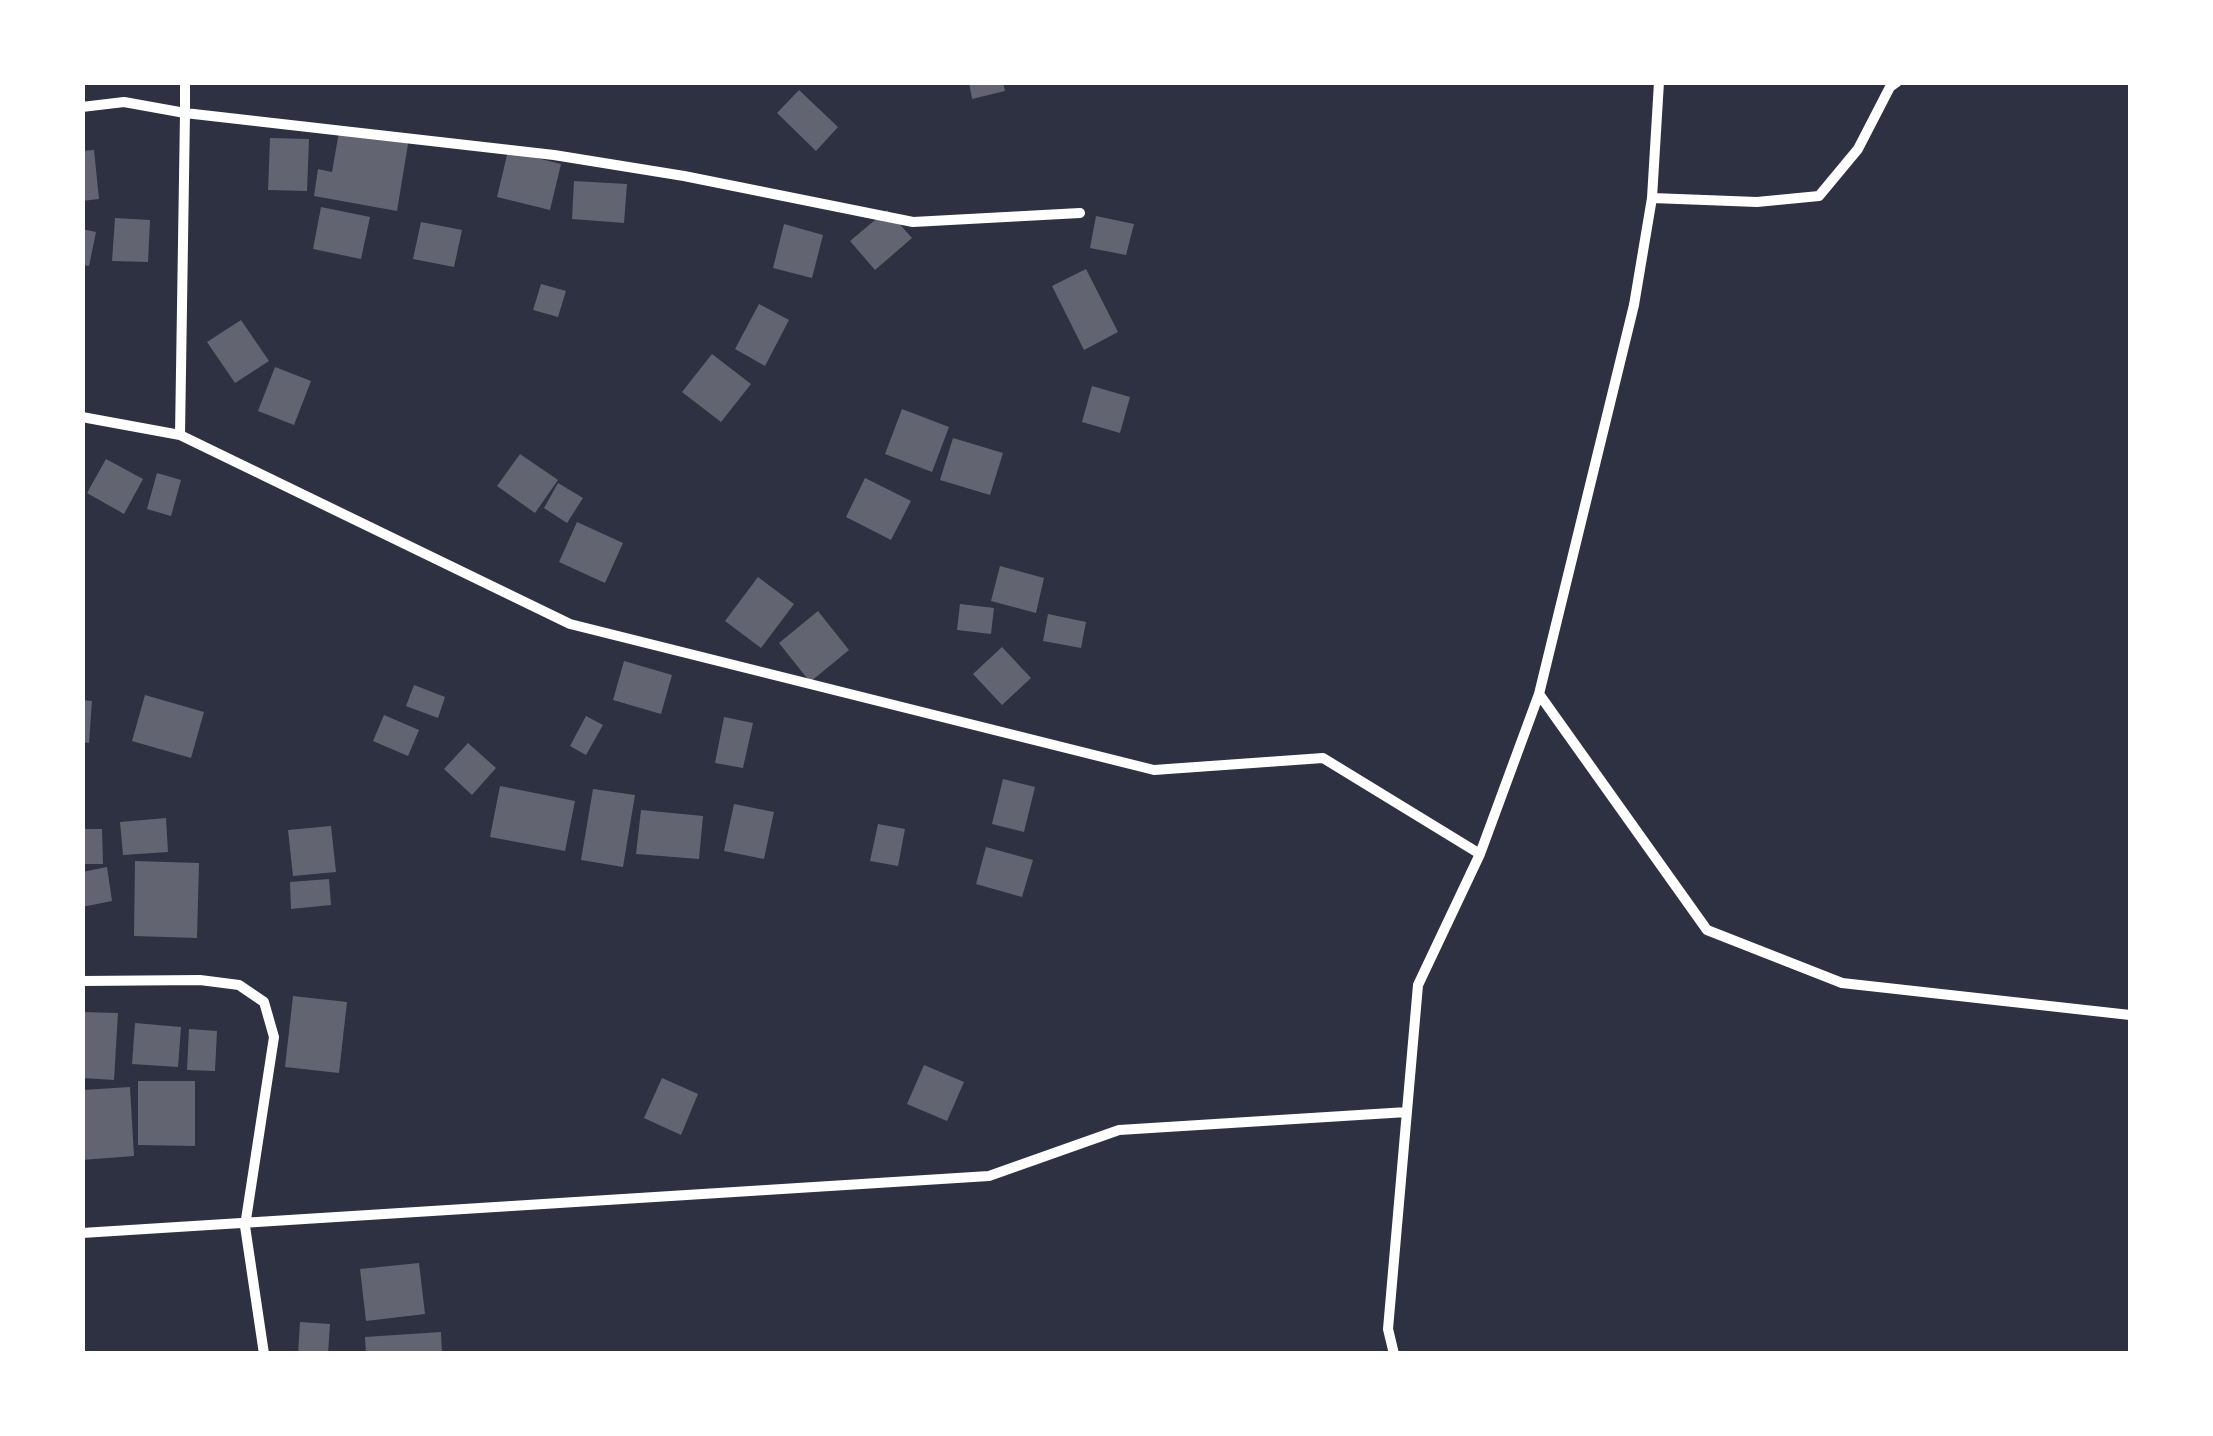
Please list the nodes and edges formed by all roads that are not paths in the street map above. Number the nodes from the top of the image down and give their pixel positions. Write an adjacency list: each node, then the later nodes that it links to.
1 (185, 82): 5 (street)
2 (1660, 82): 6 (street)
3 (1897, 82): 6 (street)
4 (82, 107): 5 (street)
5 (186, 113): 7 (street); 9 (street)
6 (1652, 198): 10 (street)
7 (1080, 213)
8 (82, 417): 9 (street)
9 (180, 435): 11 (street)
10 (1539, 694): 11 (street); 13 (street)
11 (1480, 854): 14 (street)
12 (82, 981): 15 (street)
13 (2130, 1015)
14 (1407, 1112): 15 (street); 18 (street)
15 (245, 1226): 16 (street); 17 (street)
16 (82, 1233)
17 (264, 1354)
18 (1394, 1354)

